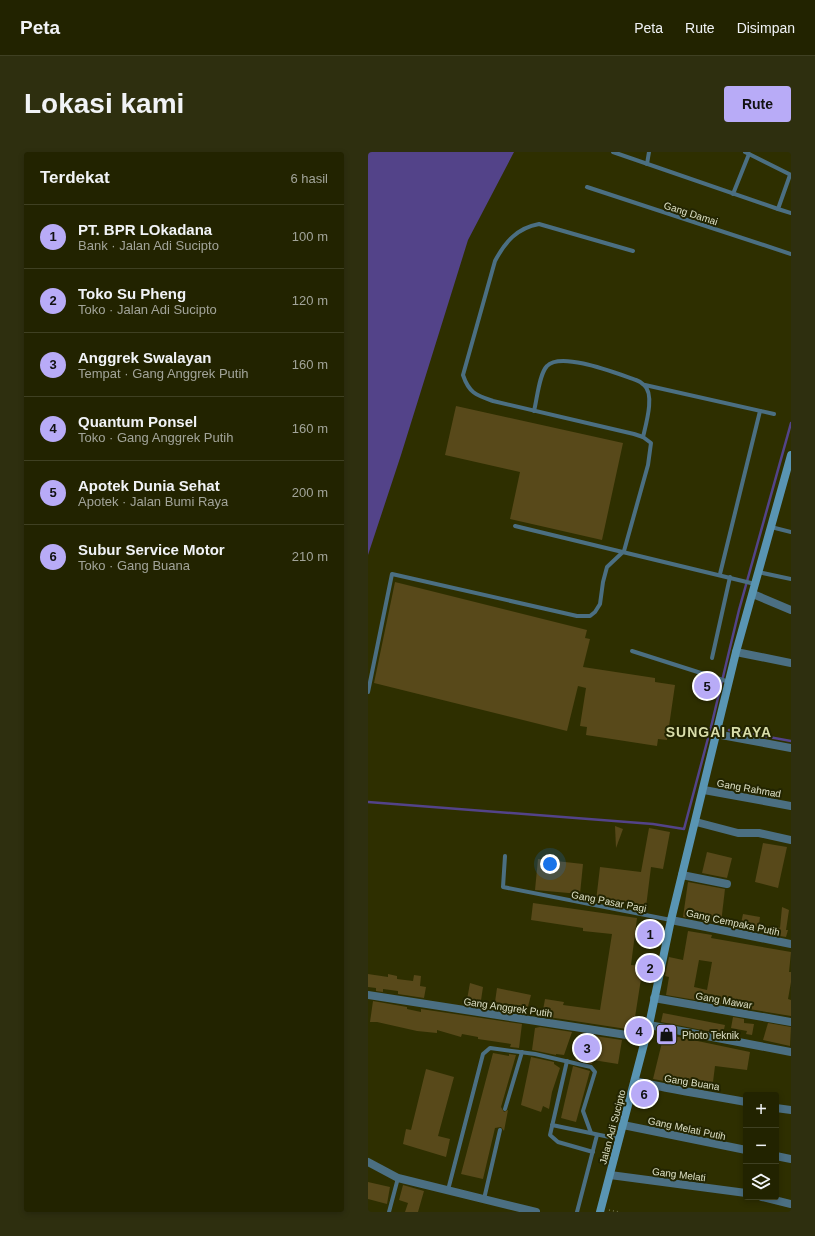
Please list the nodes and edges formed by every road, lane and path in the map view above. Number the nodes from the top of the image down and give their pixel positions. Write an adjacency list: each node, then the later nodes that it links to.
1 (613, 152): 4 (lane)
2 (649, 152): 4 (lane)
3 (747, 153): 5 (lane); 7 (lane)
4 (647, 164): 7 (lane)
5 (790, 175): 8 (lane)
6 (587, 187): 11 (lane, Gang Damai)
7 (733, 194): 8 (lane)
8 (778, 209): 9 (lane)
9 (791, 213)
10 (633, 251): 13 (lane)
11 (791, 254)
12 (645, 385): 13 (lane); 14 (lane); 16 (lane)
13 (534, 411): 16 (lane)
14 (760, 411): 15 (lane); 23 (lane)
15 (774, 414)
16 (644, 437): 21 (lane)
17 (791, 455): 19 (main road, Jalan Adi Sucipto)
18 (515, 526): 21 (lane)
19 (771, 527): 20 (lane); 22 (main road, Jalan Adi Sucipto)
20 (791, 532)
21 (624, 551): 23 (lane); 34 (lane)
22 (758, 572): 25 (lane); 26 (main road, Jalan Adi Sucipto)
23 (720, 574): 24 (lane)
24 (730, 577): 26 (lane); 31 (lane)
25 (791, 579)
26 (753, 583): 27 (main road, Jalan Adi Sucipto)
27 (753, 594): 28 (street); 30 (main road, Jalan Adi Sucipto)
28 (791, 610)
29 (632, 651): 33 (lane)
30 (736, 652): 32 (street); 35 (main road, Jalan Adi Sucipto)
31 (712, 658)
32 (791, 663)
33 (726, 681)
34 (368, 692)
35 (716, 734): 36 (street); 37 (main road, Jalan Adi Sucipto)
36 (791, 748)
37 (704, 790): 38 (street, Gang Rahmad); 39 (main road, Jalan Adi Sucipto)
38 (791, 806)
39 (696, 822): 40 (street); 42 (main road, Jalan Adi Sucipto)
40 (791, 840)
41 (504, 856): 44 (lane, Gang Pasar Pagi)
42 (682, 875): 43 (street); 44 (main road, Jalan Adi Sucipto)
43 (728, 884)
44 (671, 920): 45 (street, Gang Cempaka Putih); 47 (main road, Jalan Adi Sucipto)
45 (791, 944)
46 (368, 996): 50 (street, Gang Anggrek Putih)
47 (654, 998): 48 (street, Gang Mawar); 49 (main road, Jalan Adi Sucipto)
48 (791, 1022)
49 (649, 1025): 50 (main road, Jalan Adi Sucipto); 52 (street)
50 (646, 1038): 54 (main road, Jalan Adi Sucipto)
51 (522, 1052): 53 (lane); 57 (lane); 72 (lane)
52 (791, 1052)
53 (567, 1061): 59 (lane); 62 (lane)
54 (635, 1081): 55 (street, Gang Buana); 60 (main road, Jalan Adi Sucipto)
55 (743, 1101)
56 (779, 1108): 58 (street)
57 (505, 1109)
58 (791, 1110)
59 (552, 1125): 62 (lane); 66 (lane)
60 (623, 1125): 64 (main road, Jalan Adi Sucipto); 65 (street, Gang Melati Putih)
61 (500, 1130): 74 (lane)
62 (591, 1133): 63 (lane)
63 (597, 1134): 64 (lane); 66 (lane)
64 (619, 1140): 70 (main road, Jalan Adi Sucipto)
65 (743, 1149)
66 (593, 1152): 80 (lane)
67 (779, 1157): 68 (street)
68 (791, 1159)
69 (368, 1162): 71 (street)
70 (610, 1175): 73 (street, Gang Melati); 77 (main road, Jalan Adi Sucipto)
71 (398, 1178): 72 (street); 78 (lane)
72 (448, 1190): 74 (street)
73 (743, 1193)
74 (484, 1199): 79 (street)
75 (774, 1200): 76 (street)
76 (791, 1204)
77 (600, 1210): 81 (path)
78 (389, 1212)
79 (536, 1212)
80 (577, 1212)
81 (619, 1212)

